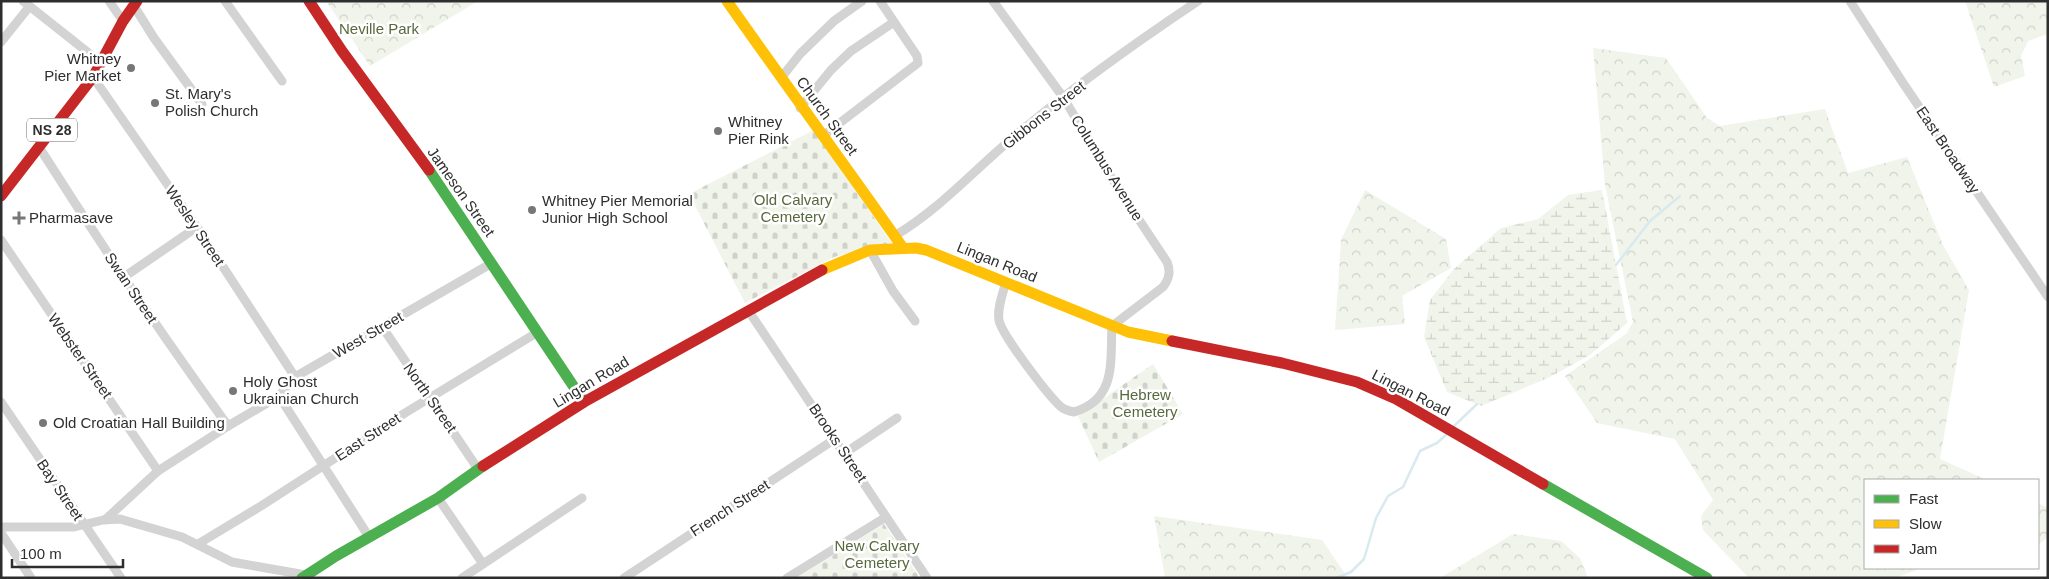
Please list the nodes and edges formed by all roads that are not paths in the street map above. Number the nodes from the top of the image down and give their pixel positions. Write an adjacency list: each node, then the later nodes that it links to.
1 (109, 1): 12 (street)
2 (225, 1): 18 (street)
3 (310, 1): 30 (street, Jameson Street)
4 (727, 1): 17 (street, Church Street)
5 (862, 1): 17 (street)
6 (880, 1): 13 (street)
7 (993, 1): 19 (street, Columbus Avenue)
8 (1198, 1): 19 (street, Gibbons Street)
9 (1850, 1): 33 (street, East Broadway)
10 (26, 4): 14 (street); 15 (street)
11 (136, 4): 12 (street, NS 28); 20 (street)
12 (123, 21): 15 (street, NS 28)
13 (894, 22): 21 (street); 22 (street)
14 (1, 42)
15 (100, 62): 16 (street, NS 28)
16 (93, 77): 23 (street, NS 28); 25 (street, Wesley Street)
17 (781, 78): 21 (street, Church Street)
18 (282, 81)
19 (1063, 97): 26 (street, Gibbons Street); 36 (street, Columbus Avenue)
20 (202, 104)
21 (800, 108): 22 (street, Church Street)
22 (824, 135): 26 (street, Church Street)
23 (39, 147): 24 (street, NS 28); 31 (street, Swan Street)
24 (1, 196)
25 (197, 227): 31 (street); 39 (street, Wesley Street)
26 (896, 236): 28 (street, Church Street)
27 (1, 240): 50 (street, Webster Street)
28 (903, 248): 29 (street, Lingan Road); 32 (street, Lingan Road)
29 (870, 250): 34 (street, Lingan Road); 35 (street)
30 (492, 263): 37 (street, West Street); 38 (street, Jameson Street)
31 (124, 277): 45 (street, Swan Street)
32 (1006, 282): 36 (street, Lingan Road); 36 (street)
33 (2048, 297)
34 (748, 310): 43 (street, Lingan Road); 46 (street, Brooks Street)
35 (916, 321)
36 (1112, 326): 68 (street, Lingan Road)
37 (382, 328): 39 (street, West Street); 41 (street, North Street)
38 (538, 332): 41 (street, East Street); 43 (street, Jameson Street)
39 (295, 377): 40 (street, West Street)
40 (279, 396): 45 (street, West Street); 48 (street)
41 (430, 398): 48 (street, East Street); 49 (street, North Street)
42 (1, 402): 55 (street, Bay Street)
43 (584, 402): 49 (street, Lingan Road)
44 (896, 418): 47 (street)
45 (228, 426): 50 (street, West Street)
46 (835, 439): 47 (street, Brooks Street); 65 (street, French Street)
47 (845, 453): 53 (street, Brooks Street)
48 (324, 465): 58 (street); 59 (street, East Street)
49 (478, 469): 51 (street, Lingan Road)
50 (158, 471): 54 (street, West Street)
51 (438, 498): 58 (street, Lingan Road); 60 (street)
52 (582, 498): 60 (street)
53 (886, 517): 66 (street); 67 (street, Brooks Street)
54 (106, 519): 55 (street); 59 (street)
55 (84, 526): 56 (street); 63 (street, Bay Street)
56 (1, 527)
57 (1, 533): 62 (street)
58 (369, 537): 61 (street, Lingan Road)
59 (198, 544): 61 (street)
60 (483, 564): 64 (street)
61 (306, 577)
62 (31, 578)
63 (121, 578)
64 (462, 578)
65 (624, 578)
66 (787, 578)
67 (927, 578)
68 (1707, 578)

